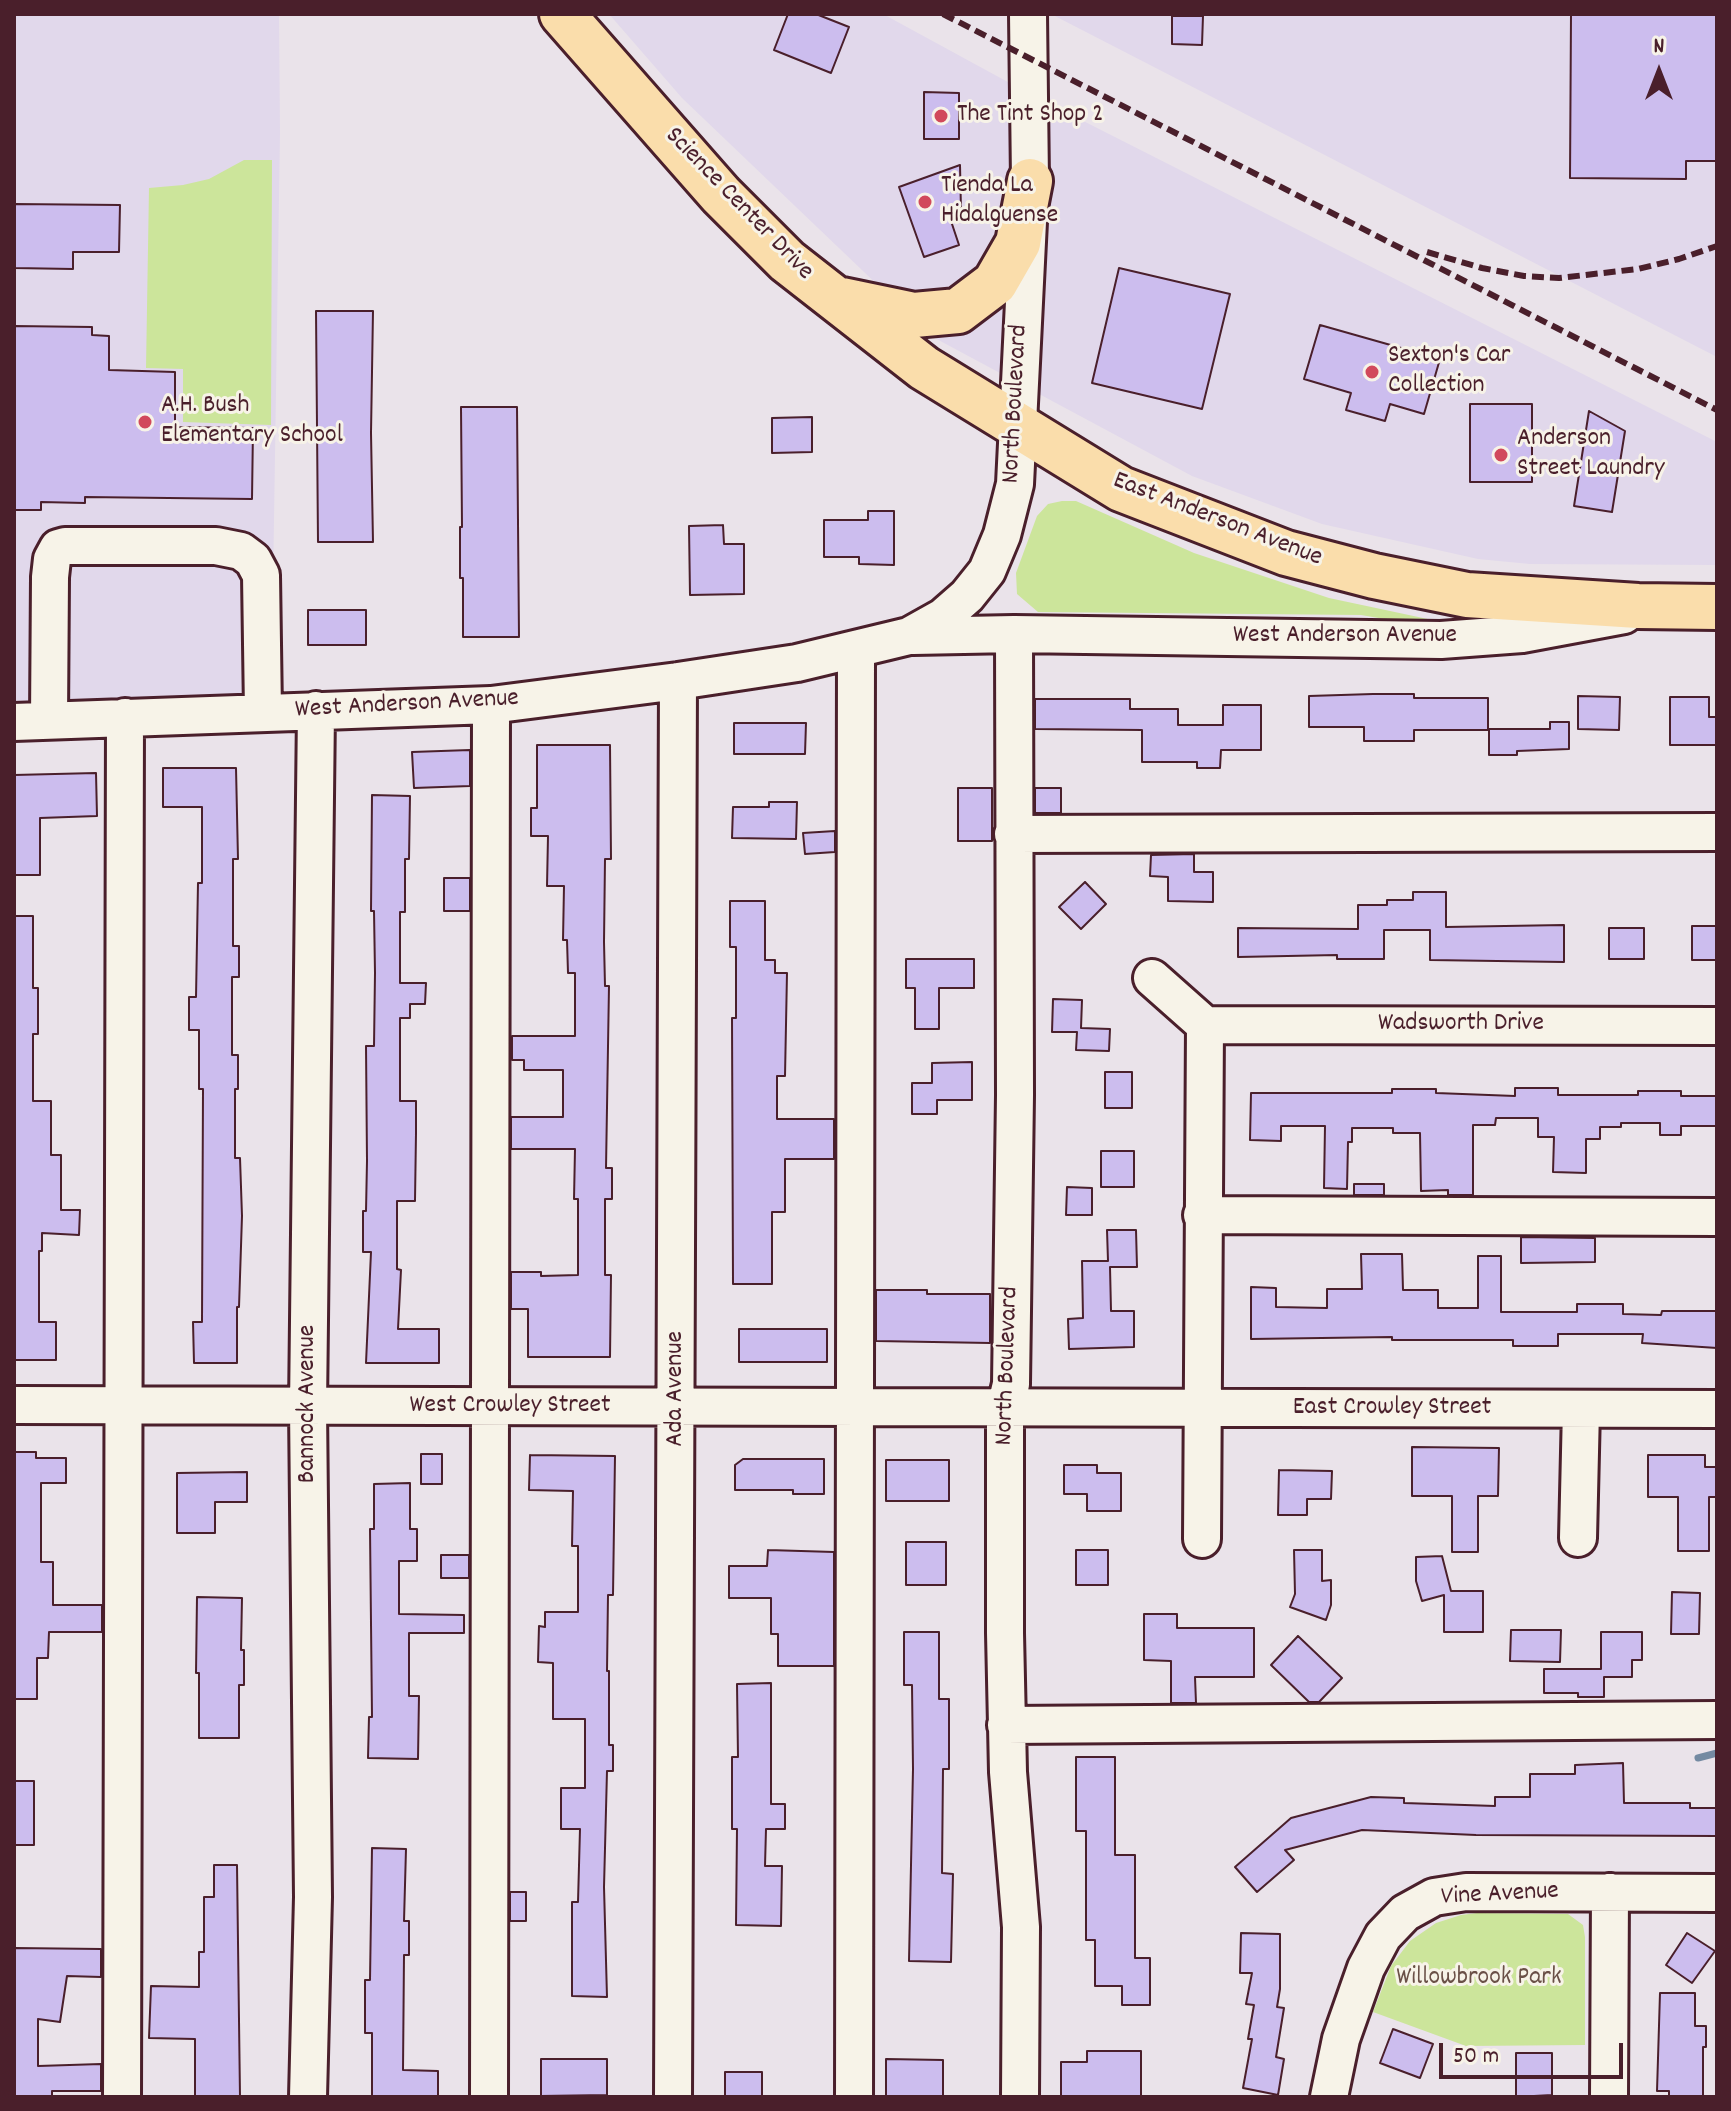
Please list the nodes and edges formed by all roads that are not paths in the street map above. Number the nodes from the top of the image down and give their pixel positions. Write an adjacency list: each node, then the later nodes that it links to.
1 (562, 14): 4 (main road, Science Center Drive)
2 (1028, 14): 3 (street, North Boulevard)
3 (1030, 181): 4 (main road); 5 (street, North Boulevard)
4 (832, 298): 5 (main road, Science Center Drive)
5 (1016, 425): 6 (main road, East Anderson Avenue); 9 (street, North Boulevard)
6 (1673, 606): 7 (main road, East Anderson Avenue); 8 (street, West Anderson Avenue)
7 (1717, 607)
8 (1014, 634): 9 (street, West Anderson Avenue); 19 (street, North Boulevard)
9 (909, 636): 10 (street, North Boulevard)
10 (856, 650): 11 (street, North Boulevard); 31 (street)
11 (797, 663): 12 (street, West Anderson Avenue)
12 (678, 681): 13 (street, West Anderson Avenue); 29 (street, Ada Avenue)
13 (491, 705): 14 (street, West Anderson Avenue); 28 (street)
14 (316, 710): 15 (street, West Anderson Avenue); 27 (street, Bannock Avenue)
15 (263, 712): 16 (street, West Anderson Avenue); 17 (street)
16 (125, 717): 17 (street, West Anderson Avenue); 26 (street)
17 (31, 721)
18 (1717, 832): 19 (street)
19 (1013, 834): 32 (street, North Boulevard)
20 (1152, 978): 21 (street)
21 (1205, 1025): 22 (street, Wadsworth Drive); 23 (street)
22 (1717, 1026)
23 (1202, 1215): 24 (street); 30 (street)
24 (1717, 1217)
25 (14, 1405): 26 (street, West Crowley Street)
26 (123, 1406): 27 (street, West Crowley Street); 41 (street)
27 (308, 1407): 28 (street, West Crowley Street); 42 (street, Bannock Avenue)
28 (490, 1407): 29 (street, West Crowley Street); 43 (street)
29 (678, 1407): 31 (street, West Crowley Street); 44 (street, Ada Avenue)
30 (1203, 1408): 32 (street, East Crowley Street); 33 (street, East Crowley Street); 36 (street)
31 (855, 1409): 32 (street, West Crowley Street); 45 (street)
32 (1005, 1409): 38 (street, North Boulevard)
33 (1581, 1409): 34 (street, East Crowley Street); 35 (street)
34 (1717, 1409)
35 (1578, 1538)
36 (1202, 1539)
37 (1717, 1720): 38 (street)
38 (1006, 1725): 46 (street, North Boulevard)
39 (1610, 1892): 40 (street, Vine Avenue); 47 (street, Vine Avenue); 48 (street)
40 (1717, 1893)
41 (122, 2097)
42 (308, 2097)
43 (489, 2097)
44 (673, 2097)
45 (854, 2097)
46 (1020, 2097)
47 (1329, 2097)
48 (1609, 2097)

